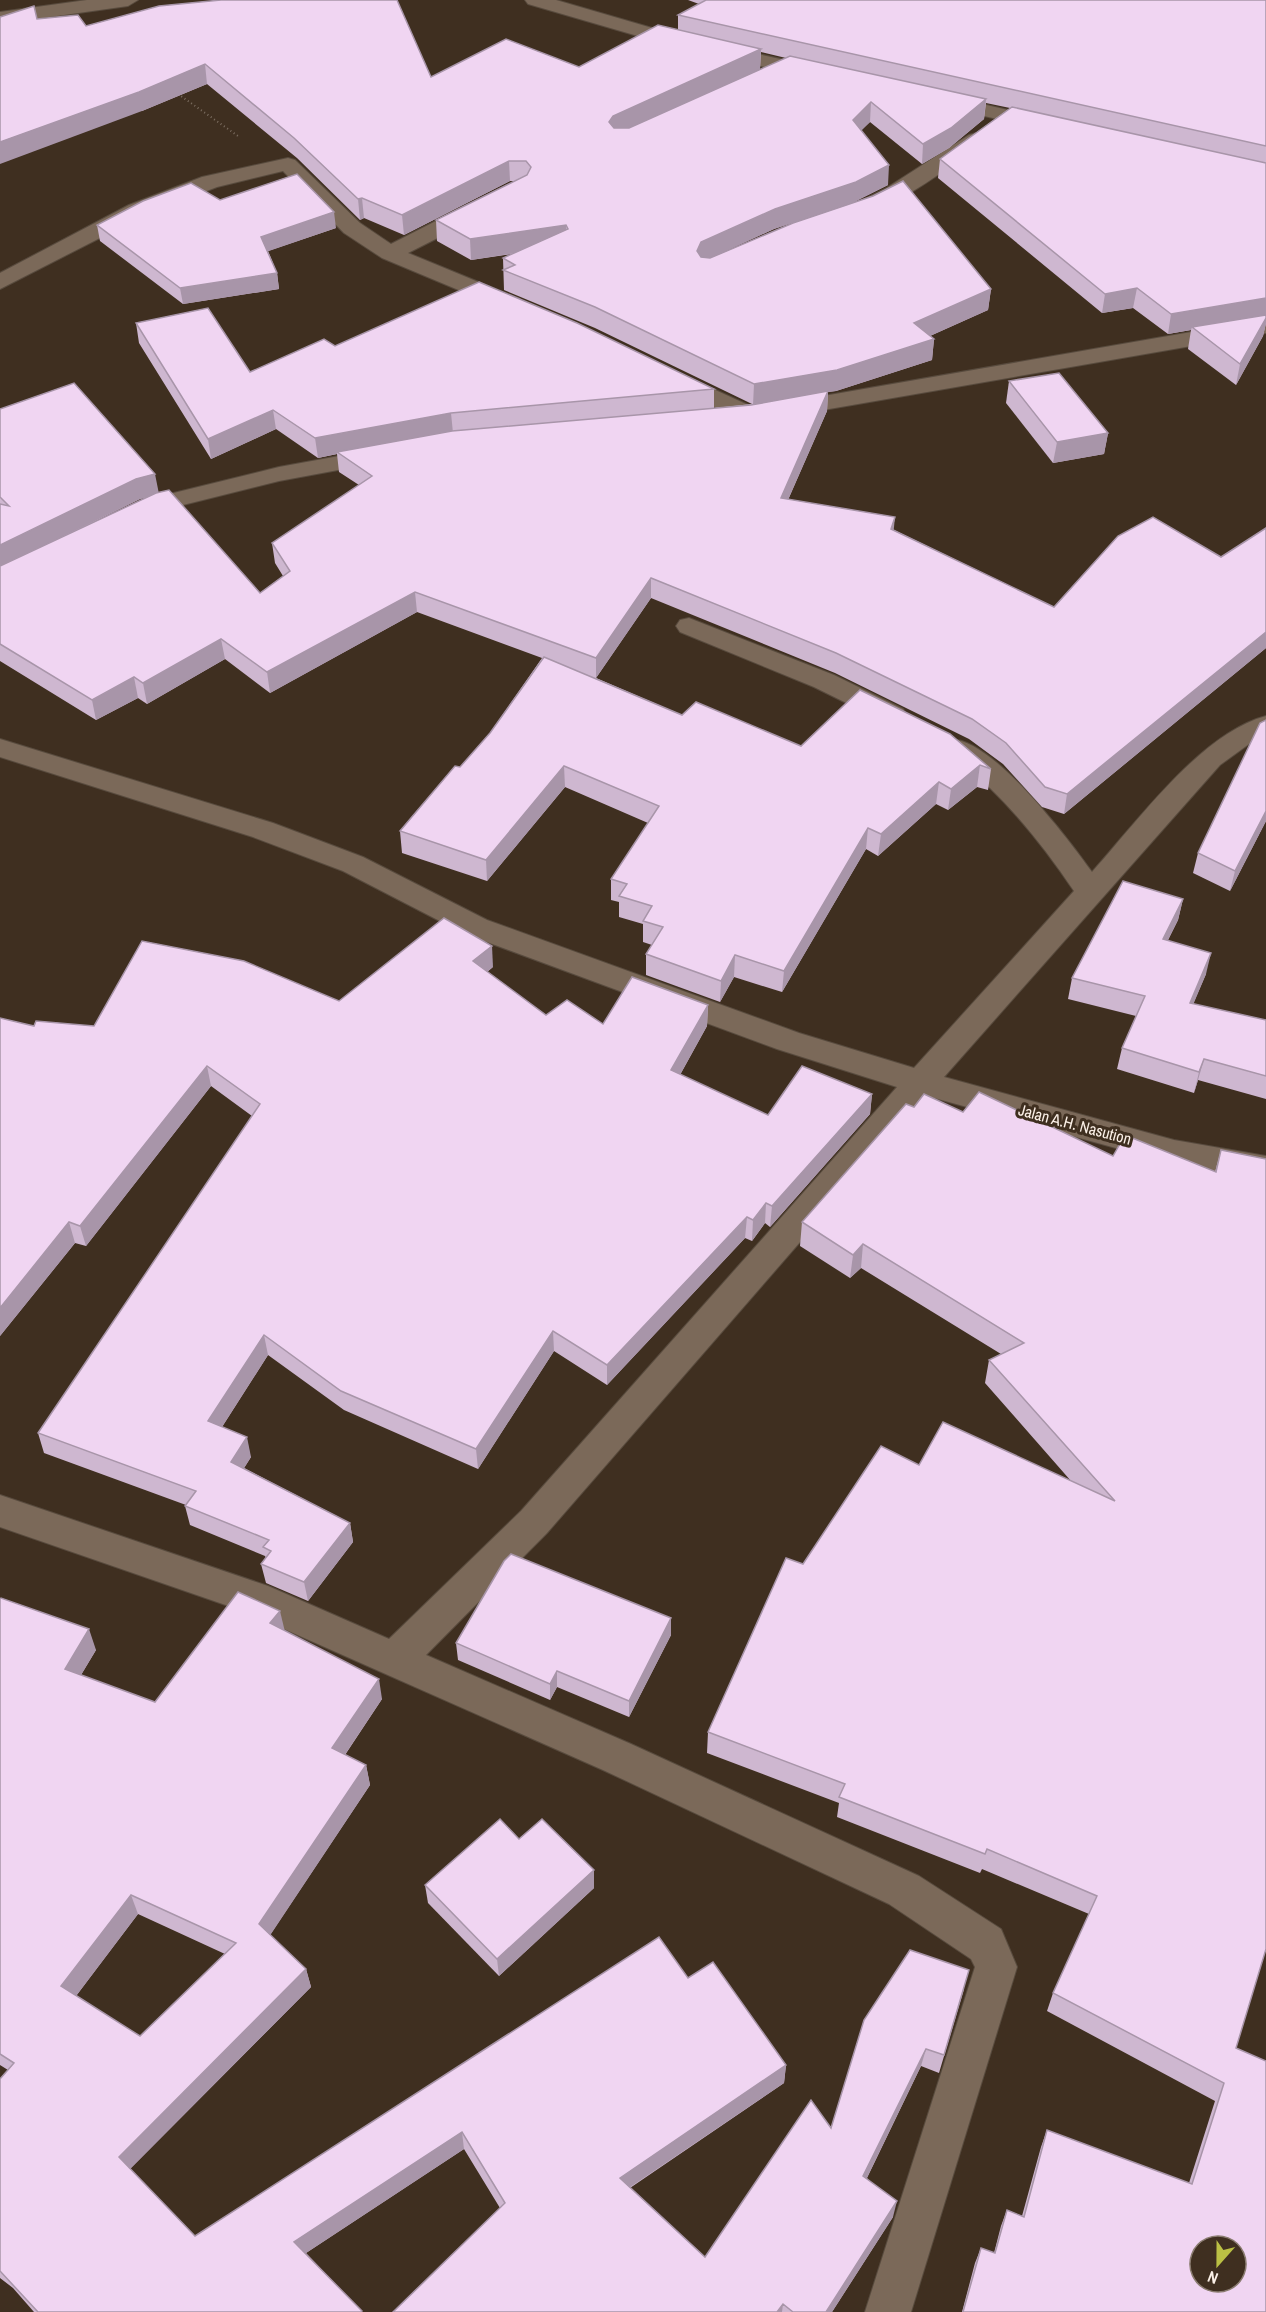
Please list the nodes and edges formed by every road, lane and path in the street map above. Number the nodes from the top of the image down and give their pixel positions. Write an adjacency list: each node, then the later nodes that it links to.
1 (128, 0): 3 (street)
2 (535, 0): 4 (street)
3 (0, 18)
4 (788, 66): 5 (street); 6 (street)
5 (834, 76)
6 (757, 80)
7 (172, 90): 11 (path)
8 (926, 97): 9 (street)
9 (1006, 116): 10 (street); 13 (street)
10 (1062, 128)
11 (288, 164): 14 (street); 15 (street)
12 (497, 199): 14 (street)
13 (843, 216)
14 (390, 253): 16 (street)
15 (0, 282)
16 (531, 312)
17 (1266, 326): 19 (street)
18 (658, 370): 19 (street)
19 (750, 416): 20 (street)
20 (703, 420)
21 (407, 450): 22 (street)
22 (119, 521)
23 (689, 626): 26 (street)
24 (1266, 725): 26 (street)
25 (0, 748): 27 (street, Jalan A.H. Nasution)
26 (1091, 893): 27 (street)
27 (920, 1082): 28 (street, Jalan A.H. Nasution); 30 (street)
28 (1266, 1169)
29 (0, 1511): 30 (street)
30 (393, 1661): 31 (street)
31 (888, 2312)

